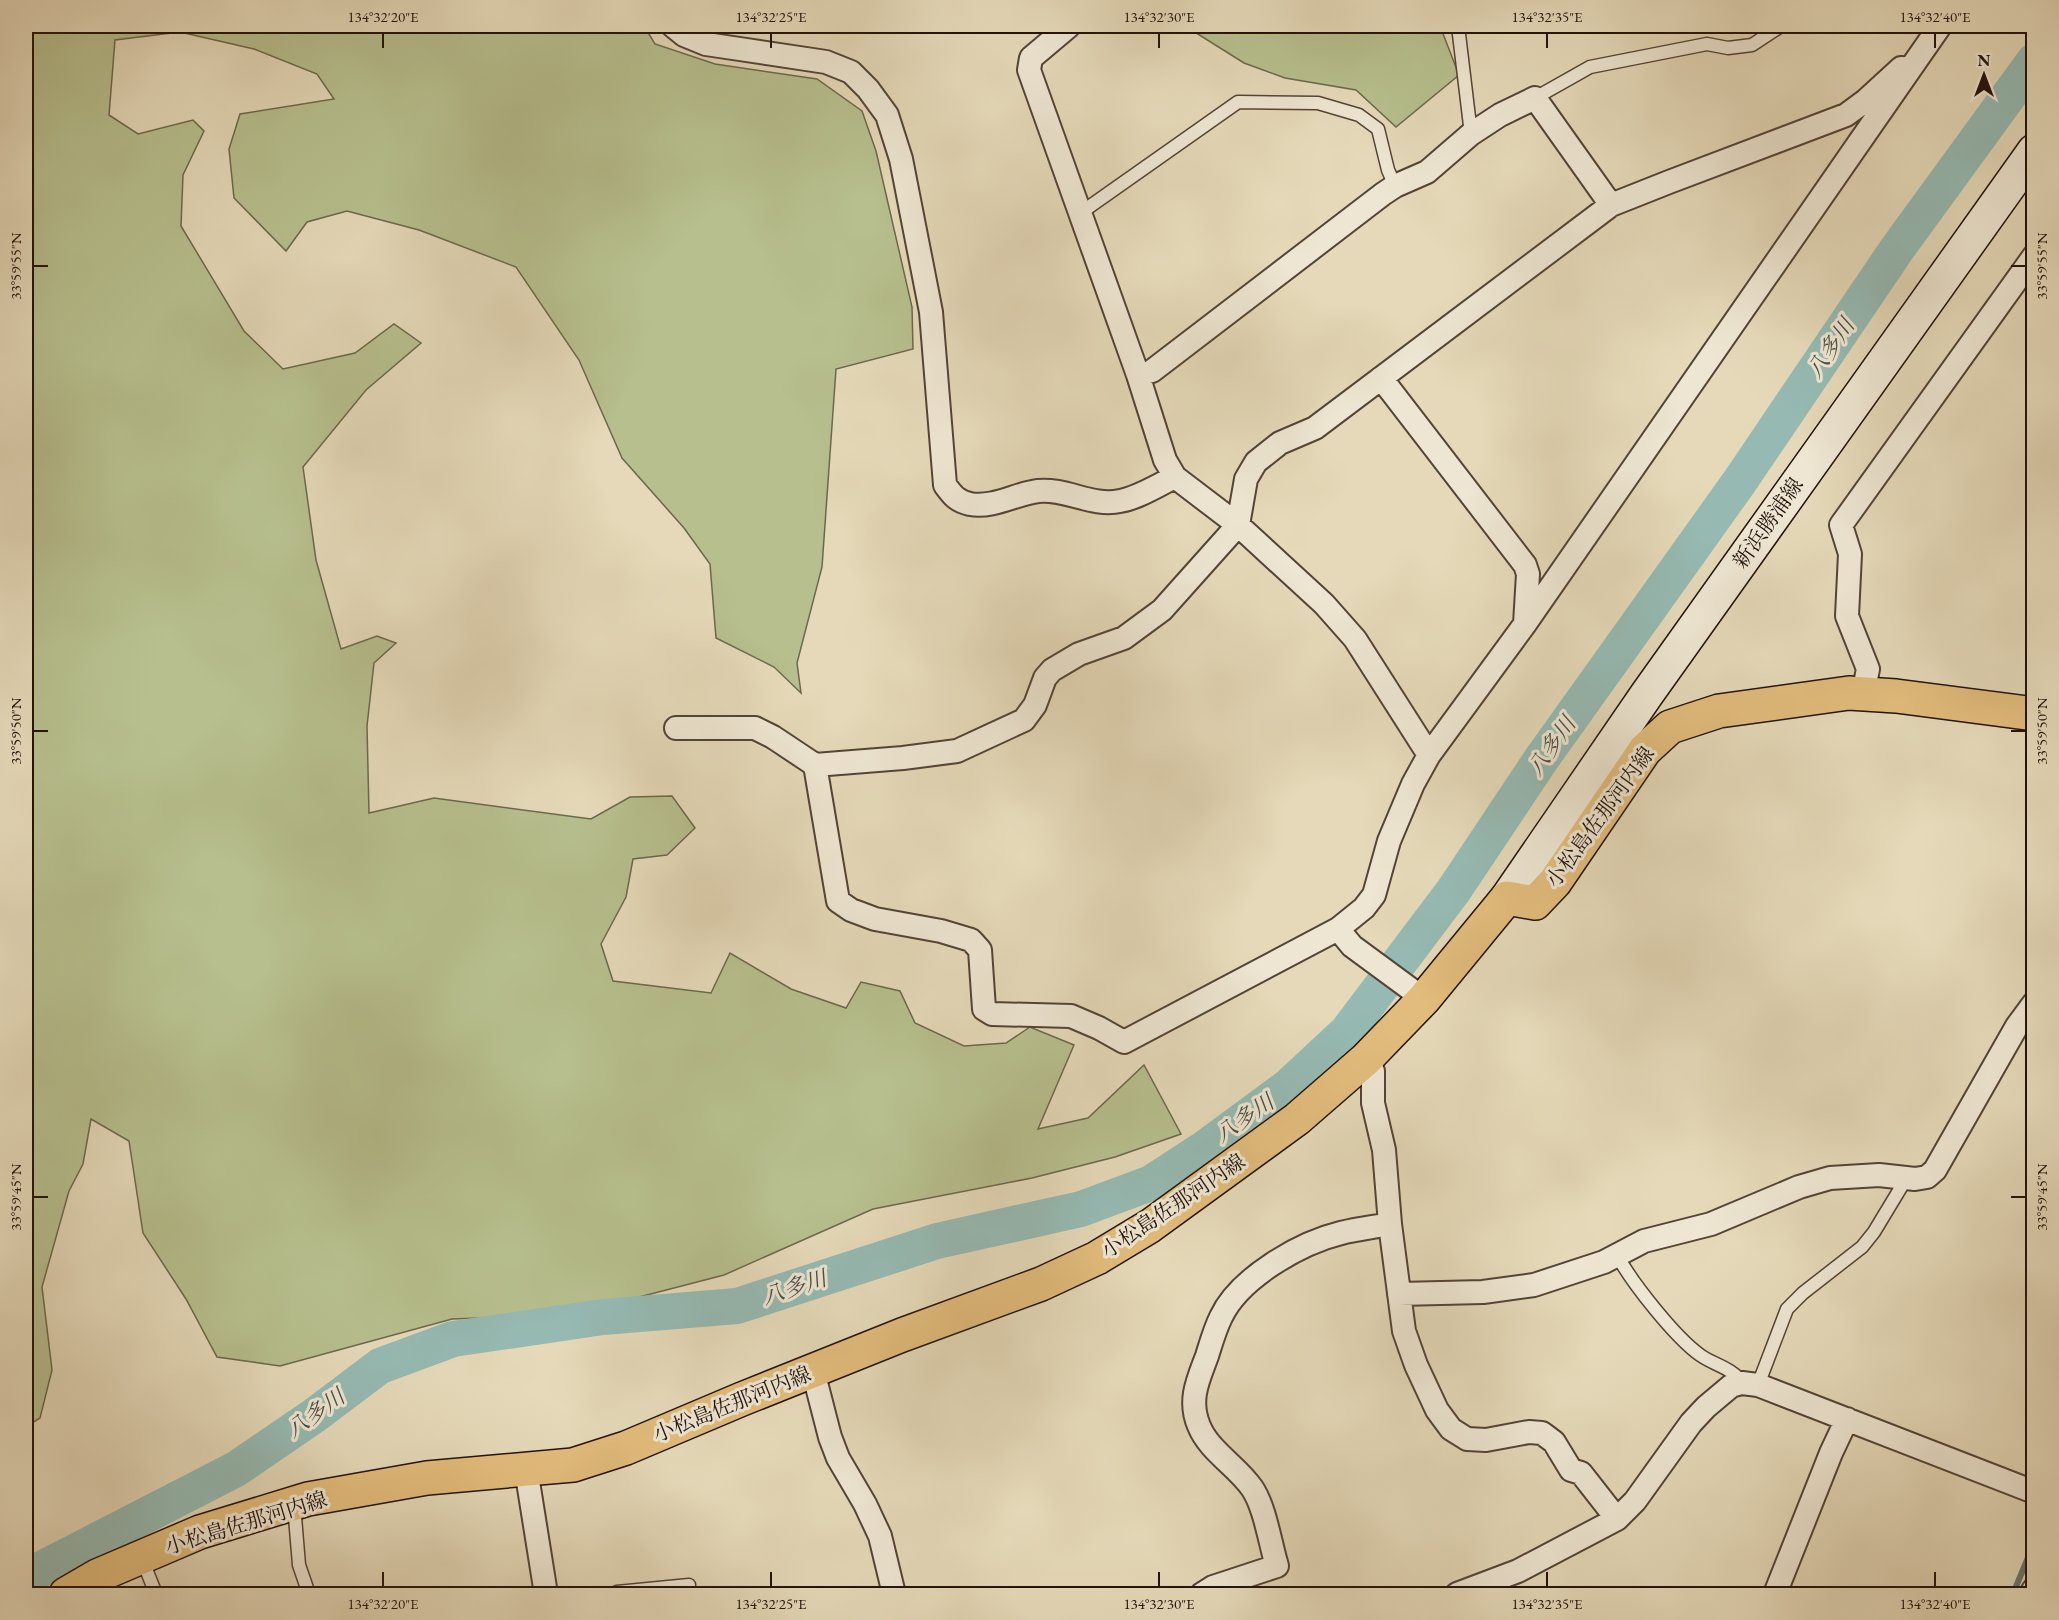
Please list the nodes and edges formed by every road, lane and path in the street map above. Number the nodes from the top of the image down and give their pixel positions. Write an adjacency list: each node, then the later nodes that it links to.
1 (673, 26): 16 (street)
2 (1069, 26): 12 (street)
3 (1458, 26): 8 (lane)
4 (1781, 26): 7 (lane)
5 (1940, 26): 6 (street)
6 (1910, 69): 11 (street); 18 (street)
7 (1535, 98): 8 (street); 11 (street)
8 (1472, 134): 10 (street)
9 (2034, 152): 24 (main road, 新浜勝浦線)
10 (1395, 186): 12 (lane); 14 (street)
11 (1611, 206): 15 (street)
12 (1079, 214): 14 (street)
13 (2034, 256): 19 (street)
14 (1138, 375): 16 (street)
15 (1381, 378): 17 (street); 18 (street)
16 (1175, 477): 17 (street)
17 (1238, 525): 22 (street); 23 (street)
18 (1525, 624): 22 (street)
19 (1863, 694): 20 (main road, 小松島佐那河内線); 24 (main road, 小松島佐那河内線)
20 (2034, 714)
21 (676, 728): 23 (street)
22 (1429, 755): 25 (street)
23 (815, 765): 25 (street)
24 (1507, 898): 26 (main road, 小松島佐那河内線)
25 (1345, 938): 26 (street)
26 (1419, 996): 28 (main road, 小松島佐那河内線)
27 (2034, 1003): 29 (street)
28 (1366, 1059): 30 (street); 33 (main road, 小松島佐那河内線)
29 (1904, 1178): 31 (street); 34 (lane)
30 (1390, 1224): 32 (street); 49 (street)
31 (1617, 1255): 32 (street); 34 (lane)
32 (1399, 1294): 39 (street)
33 (813, 1371): 36 (main road, 小松島佐那河内線); 48 (street)
34 (1750, 1384): 35 (street); 39 (street)
35 (1847, 1419): 37 (street); 51 (street)
36 (525, 1469): 38 (main road, 小松島佐那河内線); 46 (street)
37 (2034, 1492)
38 (294, 1503): 40 (main road, 小松島佐那河内線); 45 (lane)
39 (1617, 1519): 50 (street)
40 (141, 1557): 43 (main road, 小松島佐那河内線); 44 (lane)
41 (689, 1585): 47 (lane)
42 (2034, 1589): 52 (street)
43 (66, 1594)
44 (156, 1594)
45 (309, 1594)
46 (546, 1594)
47 (613, 1594)
48 (894, 1594)
49 (1202, 1594)
50 (1457, 1594)
51 (1775, 1594)
52 (2031, 1594)

